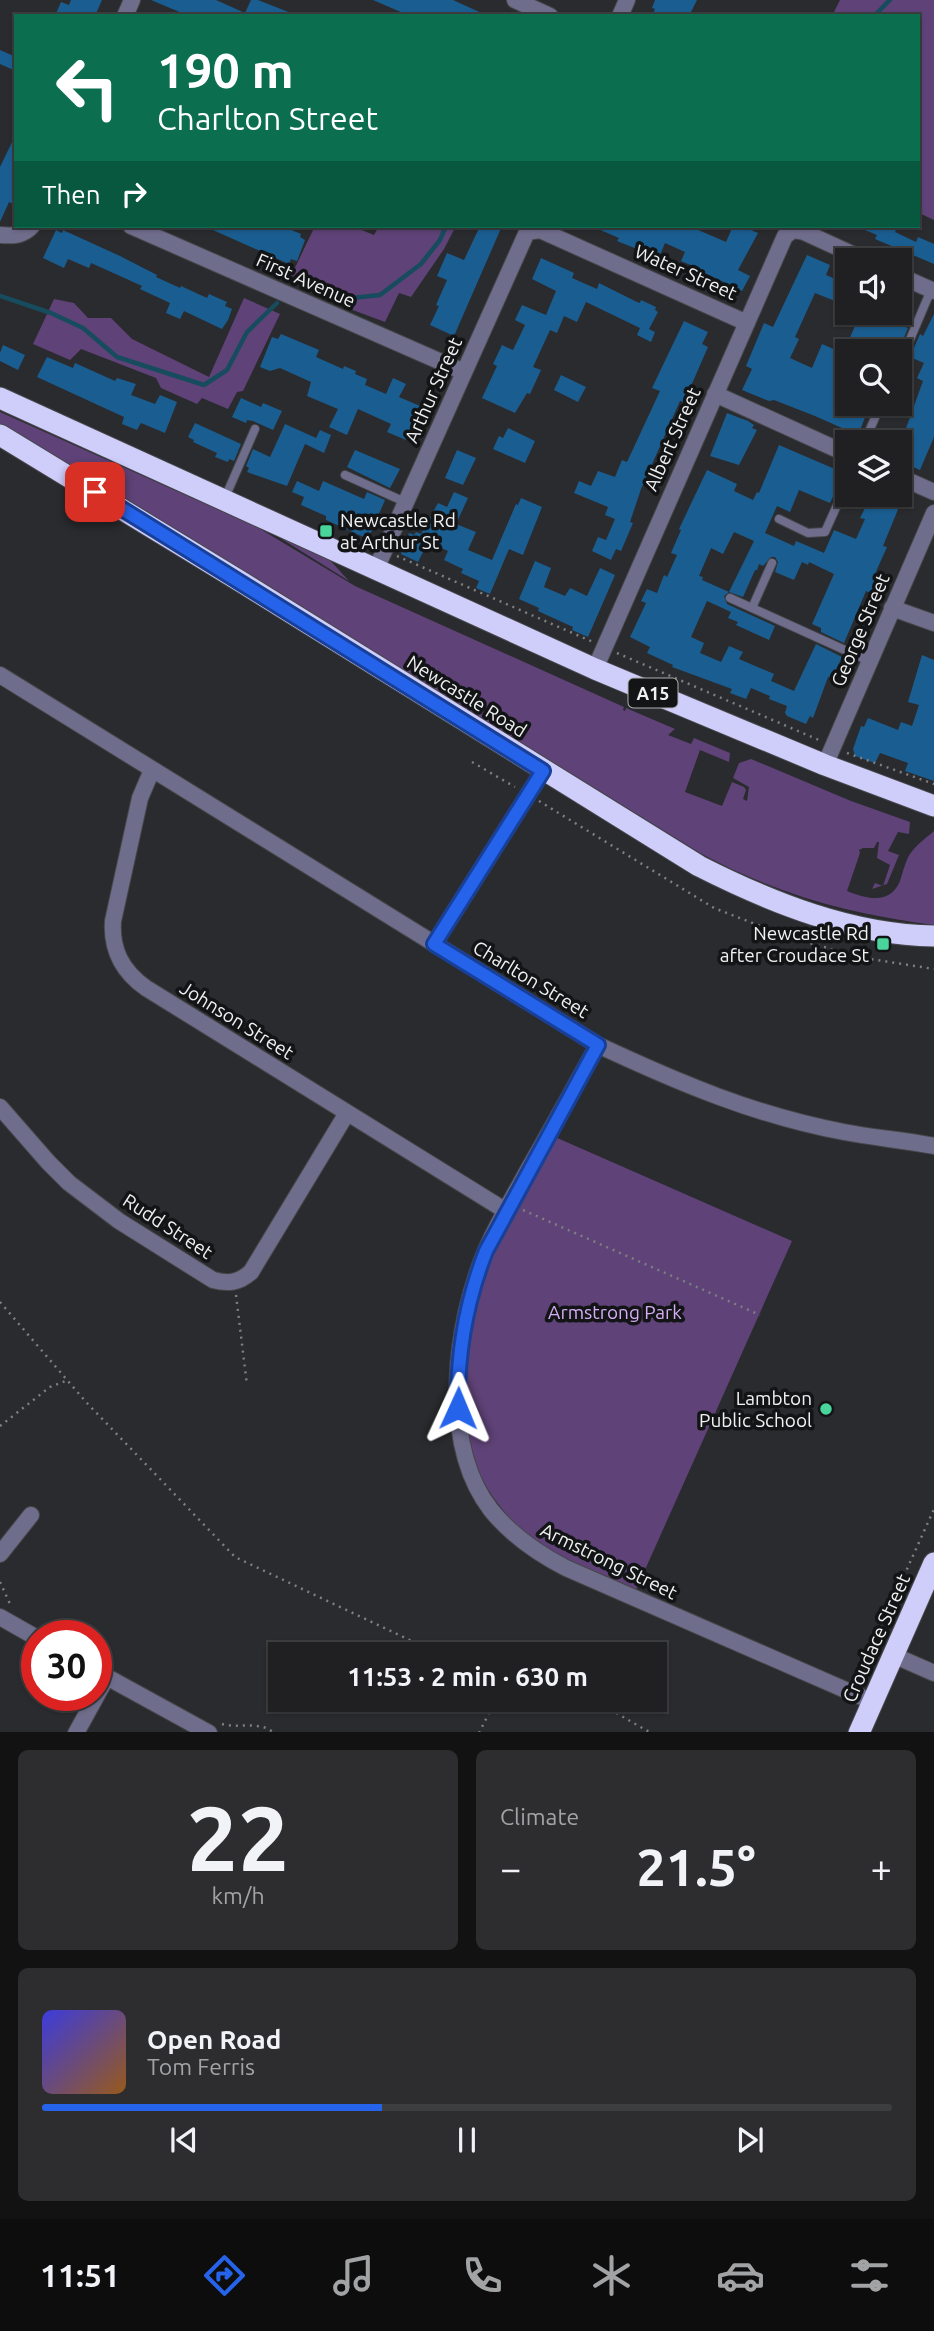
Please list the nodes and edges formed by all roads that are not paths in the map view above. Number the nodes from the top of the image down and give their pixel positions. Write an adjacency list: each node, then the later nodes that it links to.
1 (515, 0): 2 (street)
2 (546, 14)
3 (30, 228): 6 (street)
4 (136, 228): 12 (street, First Avenue)
5 (531, 230): 10 (street, Water Street); 12 (street, Arthur Street)
6 (0, 235)
7 (839, 248): 10 (street, Albert Street)
8 (912, 281): 9 (street)
9 (933, 291): 11 (lane)
10 (747, 323): 13 (street, Albert Street)
11 (911, 339)
12 (464, 372): 22 (street, Arthur Street)
13 (715, 394): 17 (street); 33 (street, Albert Street)
14 (0, 398): 21 (highway, A15)
15 (254, 429): 21 (lane)
16 (0, 435): 37 (highway, Newcastle Road)
17 (835, 449)
18 (345, 475): 22 (lane)
19 (912, 482): 20 (street)
20 (934, 492)
21 (224, 500): 26 (highway, A15)
22 (405, 502): 26 (street, Arthur Street)
23 (836, 507): 25 (lane)
24 (934, 513): 30 (street, George Street)
25 (779, 519)
26 (383, 561): 33 (highway, A15)
27 (772, 563): 29 (lane)
28 (730, 598): 29 (lane)
29 (752, 608): 32 (lane)
30 (892, 608): 31 (street); 32 (street, George Street)
31 (934, 623)
32 (869, 661): 35 (street, George Street)
33 (595, 669): 35 (highway, A15)
34 (0, 675): 36 (street, Charlton Street)
35 (825, 765): 38 (highway, A15)
36 (152, 770): 40 (street, Charlton Street); 43 (street, Johnson Street)
37 (543, 771): 39 (highway, Newcastle Road); 40 (street)
38 (934, 806)
39 (929, 937)
40 (434, 944): 41 (street, Charlton Street)
41 (598, 1045): 44 (street, Charlton Street); 45 (street, Armstrong Street)
42 (0, 1107): 43 (street, Rudd Street)
43 (348, 1113): 45 (street, Johnson Street)
44 (934, 1146)
45 (508, 1207): 54 (street, Armstrong Street)
46 (31, 1515): 47 (street)
47 (0, 1554)
48 (934, 1563): 51 (highway, Croudace Street)
49 (0, 1617): 50 (street)
50 (21, 1625)
51 (893, 1656): 52 (street); 54 (highway, Croudace Street)
52 (934, 1673)
53 (112, 1679): 56 (street)
54 (873, 1702): 58 (highway, Croudace Street)
55 (85, 1711): 57 (street)
56 (211, 1726)
57 (76, 1732)
58 (859, 1732)

